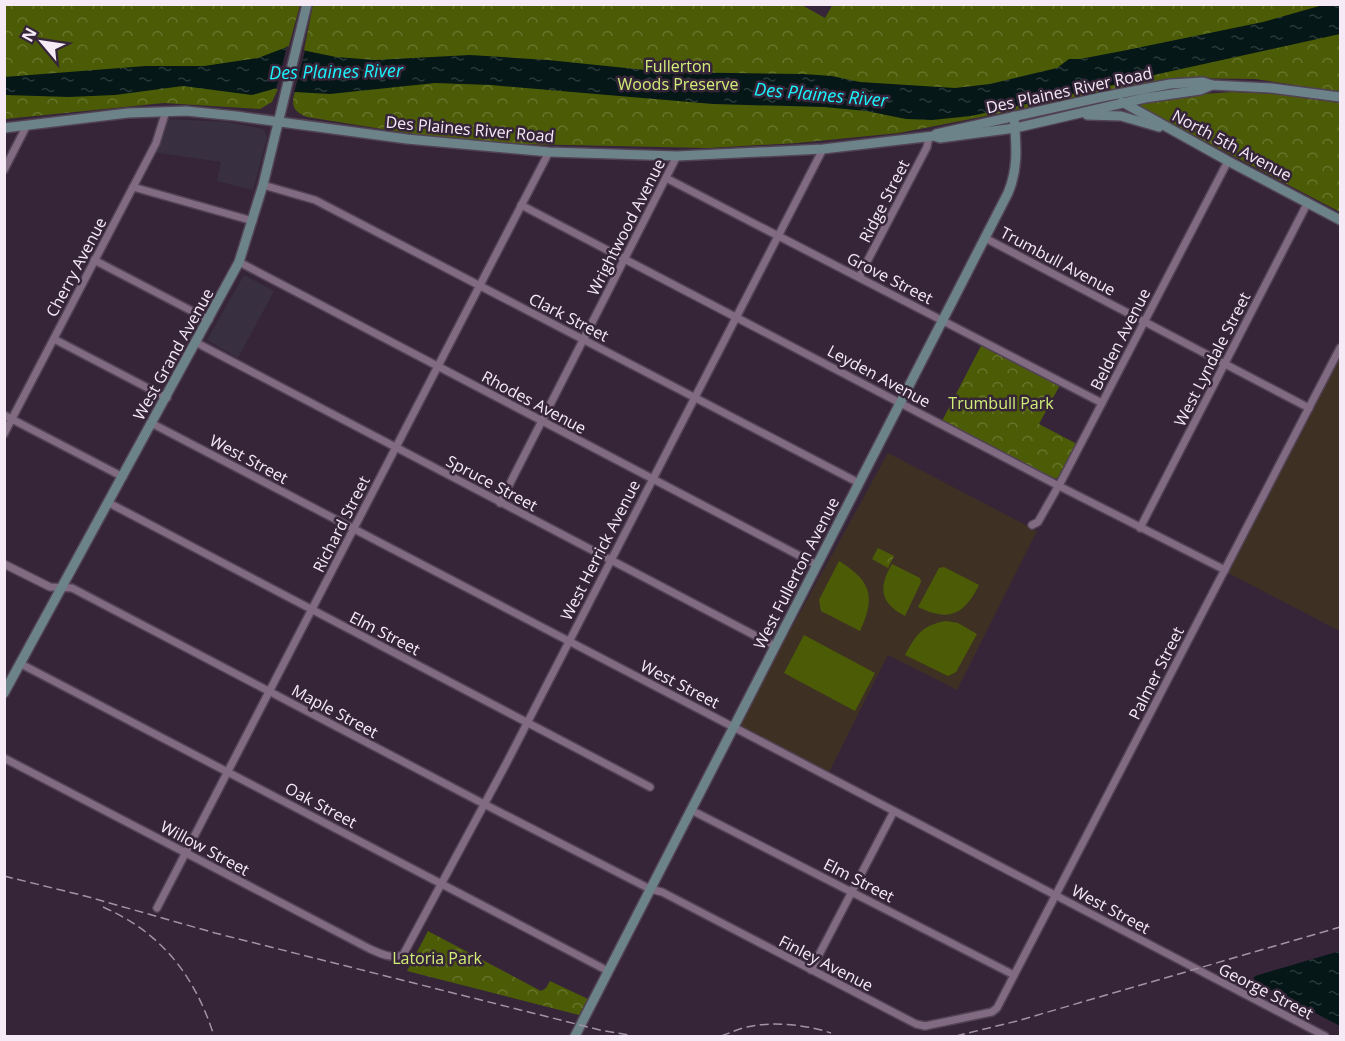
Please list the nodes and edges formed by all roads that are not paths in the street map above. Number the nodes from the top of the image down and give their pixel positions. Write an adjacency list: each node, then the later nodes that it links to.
1 (307, 4): 9 (main road, West Grand Avenue)
2 (1212, 85): 3 (main road, Des Plaines River Road); 4 (main road, Des Plaines River Road); 5 (main road, Des Plaines River Road)
3 (1110, 95): 5 (main road, North 5th Avenue); 7 (main road, Des Plaines River Road)
4 (1341, 97)
5 (1124, 103): 8 (main road, Des Plaines River Road); 13 (main road, North 5th Avenue)
6 (166, 111): 9 (main road, Des Plaines River Road); 10 (main road, Des Plaines River Road); 22 (street, Cherry Avenue)
7 (1014, 116): 12 (main road, West Fullerton Avenue); 14 (main road, Des Plaines River Road)
8 (1071, 116): 12 (main road, Des Plaines River Road); 13 (main road)
9 (279, 121): 16 (main road, Des Plaines River Road); 21 (main road, West Grand Avenue)
10 (27, 125): 11 (main road, Des Plaines River Road); 19 (street)
11 (4, 128)
12 (1015, 128): 14 (main road, Des Plaines River Road); 28 (main road, West Fullerton Avenue)
13 (1173, 131): 18 (main road, North 5th Avenue)
14 (931, 136): 15 (main road, Des Plaines River Road); 32 (street, Ridge Street)
15 (823, 148): 17 (main road, Des Plaines River Road); 27 (street, West Herrick Avenue)
16 (549, 152): 17 (main road, Des Plaines River Road); 24 (street, Richard Street)
17 (677, 156): 20 (street, Wrightwood Avenue)
18 (1228, 161): 23 (main road, North 5th Avenue); 37 (street, Belden Avenue)
19 (4, 170)
20 (666, 178): 27 (street, Grove Street); 29 (street, Wrightwood Avenue)
21 (263, 184): 26 (main road, West Grand Avenue); 33 (street, Clark Street)
22 (133, 188): 26 (street); 30 (street, Cherry Avenue)
23 (1308, 202): 25 (main road, North 5th Avenue); 42 (street, West Lyndale Street)
24 (521, 205): 29 (street, Leyden Avenue); 33 (street, Richard Street)
25 (1341, 220)
26 (253, 221): 31 (main road, West Grand Avenue)
27 (778, 236): 32 (street, Grove Street); 34 (street, West Herrick Avenue)
28 (985, 238): 36 (main road, West Fullerton Avenue); 37 (street, Trumbull Avenue)
29 (625, 259): 34 (street, Leyden Avenue); 39 (street, Wrightwood Avenue)
30 (94, 260): 35 (street); 38 (street, Cherry Avenue)
31 (239, 262): 35 (main road, West Grand Avenue); 43 (street, Rhodes Avenue)
32 (859, 277): 36 (street, Grove Street)
33 (479, 286): 39 (street, Clark Street); 43 (street, Richard Street)
34 (736, 317): 45 (street, West Herrick Avenue); 46 (street, Leyden Avenue)
35 (209, 320): 40 (main road, West Grand Avenue)
36 (943, 320): 46 (main road, West Fullerton Avenue); 47 (street, Grove Street)
37 (1144, 322): 42 (street, Trumbull Avenue); 47 (street, Belden Avenue)
38 (54, 339): 44 (street); 50 (street, Cherry Avenue)
39 (584, 340): 45 (street, Clark Street); 51 (street, Wrightwood Avenue)
40 (197, 343): 44 (main road, West Grand Avenue); 54 (street, Spruce Street)
41 (1341, 348): 48 (street, Palmer Street)
42 (1225, 364): 48 (street, Trumbull Avenue); 62 (street, West Lyndale Street)
43 (438, 366): 51 (street, Rhodes Avenue); 54 (street, Richard Street)
44 (167, 398): 52 (main road, West Grand Avenue)
45 (694, 398): 56 (street, West Herrick Avenue); 57 (street, Clark Street)
46 (900, 403): 57 (main road, West Fullerton Avenue); 58 (street, Leyden Avenue)
47 (1102, 403): 58 (street, Belden Avenue)
48 (1309, 408): 67 (street, Palmer Street)
49 (4, 415): 50 (street)
50 (12, 419): 53 (street, Cherry Avenue); 55 (street)
51 (542, 421): 56 (street, Rhodes Avenue); 60 (street, Wrightwood Avenue)
52 (153, 424): 55 (main road, West Grand Avenue); 63 (street, West Street)
53 (4, 434)
54 (396, 448): 60 (street, Spruce Street); 63 (street, Richard Street)
55 (123, 477): 59 (main road, West Grand Avenue)
56 (652, 479): 64 (street, West Herrick Avenue); 66 (street, Rhodes Avenue)
57 (859, 483): 66 (main road, West Fullerton Avenue)
58 (1058, 485): 61 (street, Belden Avenue); 62 (street, Leyden Avenue)
59 (109, 503): 68 (main road, West Grand Avenue); 69 (street, Elm Street)
60 (500, 503): 64 (street, Spruce Street)
61 (1032, 525)
62 (1140, 528): 67 (street, Leyden Avenue)
63 (353, 530): 69 (street, Richard Street); 70 (street, West Street)
64 (610, 561): 70 (street, West Herrick Avenue); 71 (street, Spruce Street)
65 (4, 564): 68 (street, Maple Street)
66 (817, 565): 71 (main road, West Fullerton Avenue)
67 (1225, 570): 87 (street, Palmer Street)
68 (62, 588): 72 (main road, West Grand Avenue); 73 (street, Maple Street)
69 (312, 610): 73 (street, Richard Street); 75 (street, Elm Street)
70 (569, 641): 75 (street, West Herrick Avenue); 76 (street, West Street)
71 (776, 646): 76 (main road, West Fullerton Avenue)
72 (21, 664): 74 (main road, West Grand Avenue); 78 (street, Oak Street)
73 (269, 692): 78 (street, Richard Street); 80 (street, Maple Street)
74 (4, 693)
75 (527, 722): 79 (street, Elm Street); 80 (street, West Herrick Avenue)
76 (734, 727): 81 (main road, West Fullerton Avenue); 82 (street, West Street)
77 (4, 758): 83 (street, Willow Street)
78 (228, 772): 83 (street, Richard Street); 84 (street, Oak Street)
79 (650, 787)
80 (484, 804): 84 (street, West Herrick Avenue); 85 (street, Maple Street)
81 (691, 810): 85 (main road, West Fullerton Avenue); 86 (street, Elm Street)
82 (894, 811): 86 (street); 87 (street, West Street)
83 (186, 853): 88 (street, Richard Street); 89 (street, Willow Street)
84 (442, 884): 89 (street, West Herrick Avenue); 92 (street, Oak Street)
85 (650, 889): 91 (street, Finley Avenue); 92 (main road, West Fullerton Avenue)
86 (852, 892): 91 (street); 93 (street, Elm Street)
87 (1055, 895): 90 (street, West Street); 93 (street, Palmer Street)
88 (157, 908)
89 (395, 957)
90 (1195, 969): 96 (street, George Street)
91 (811, 970): 94 (street, Finley Avenue)
92 (608, 971): 95 (main road, West Fullerton Avenue)
93 (1014, 975): 94 (street, Palmer Street)
94 (995, 1011)
95 (577, 1036)
96 (1325, 1036)

